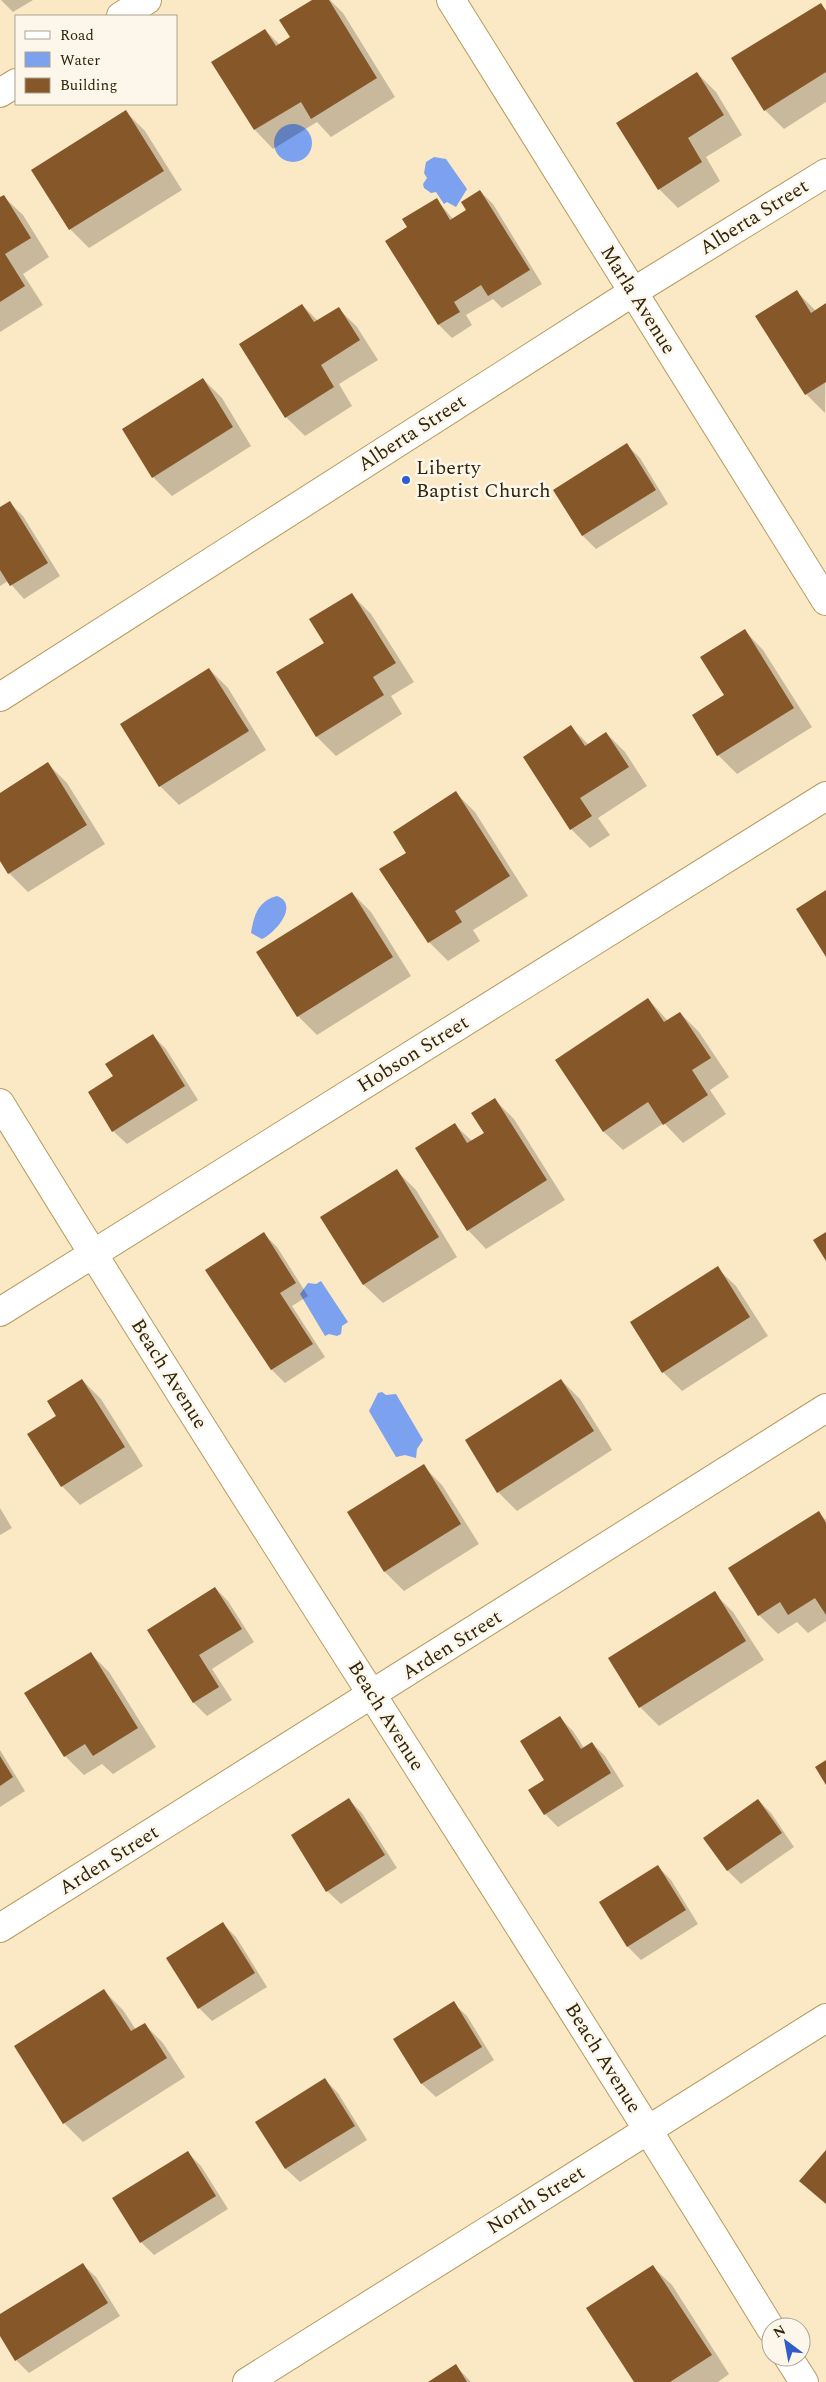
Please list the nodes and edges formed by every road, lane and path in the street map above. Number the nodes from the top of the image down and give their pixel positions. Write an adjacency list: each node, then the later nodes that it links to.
1 (147, 0): 3 (street)
2 (451, 0): 7 (street, Marla Avenue)
3 (123, 15)
4 (15, 84): 5 (street)
5 (0, 94)
6 (826, 173): 7 (street, Alberta Street)
7 (633, 292): 8 (street, Marla Avenue); 9 (street, Alberta Street)
8 (826, 601)
9 (0, 697)
10 (826, 796): 12 (street, Hobson Street)
11 (0, 1104): 12 (street, Beach Avenue)
12 (92, 1254): 13 (street, Hobson Street); 15 (street, Beach Avenue)
13 (0, 1312)
14 (826, 1408): 15 (street, Arden Street)
15 (373, 1694): 16 (street, Arden Street); 18 (street, Beach Avenue)
16 (0, 1928)
17 (826, 2018): 18 (street, North Street)
18 (649, 2129): 19 (street, Beach Avenue); 21 (street, North Street)
19 (764, 2317)
20 (794, 2367): 22 (street)
21 (248, 2382)
22 (804, 2382)

